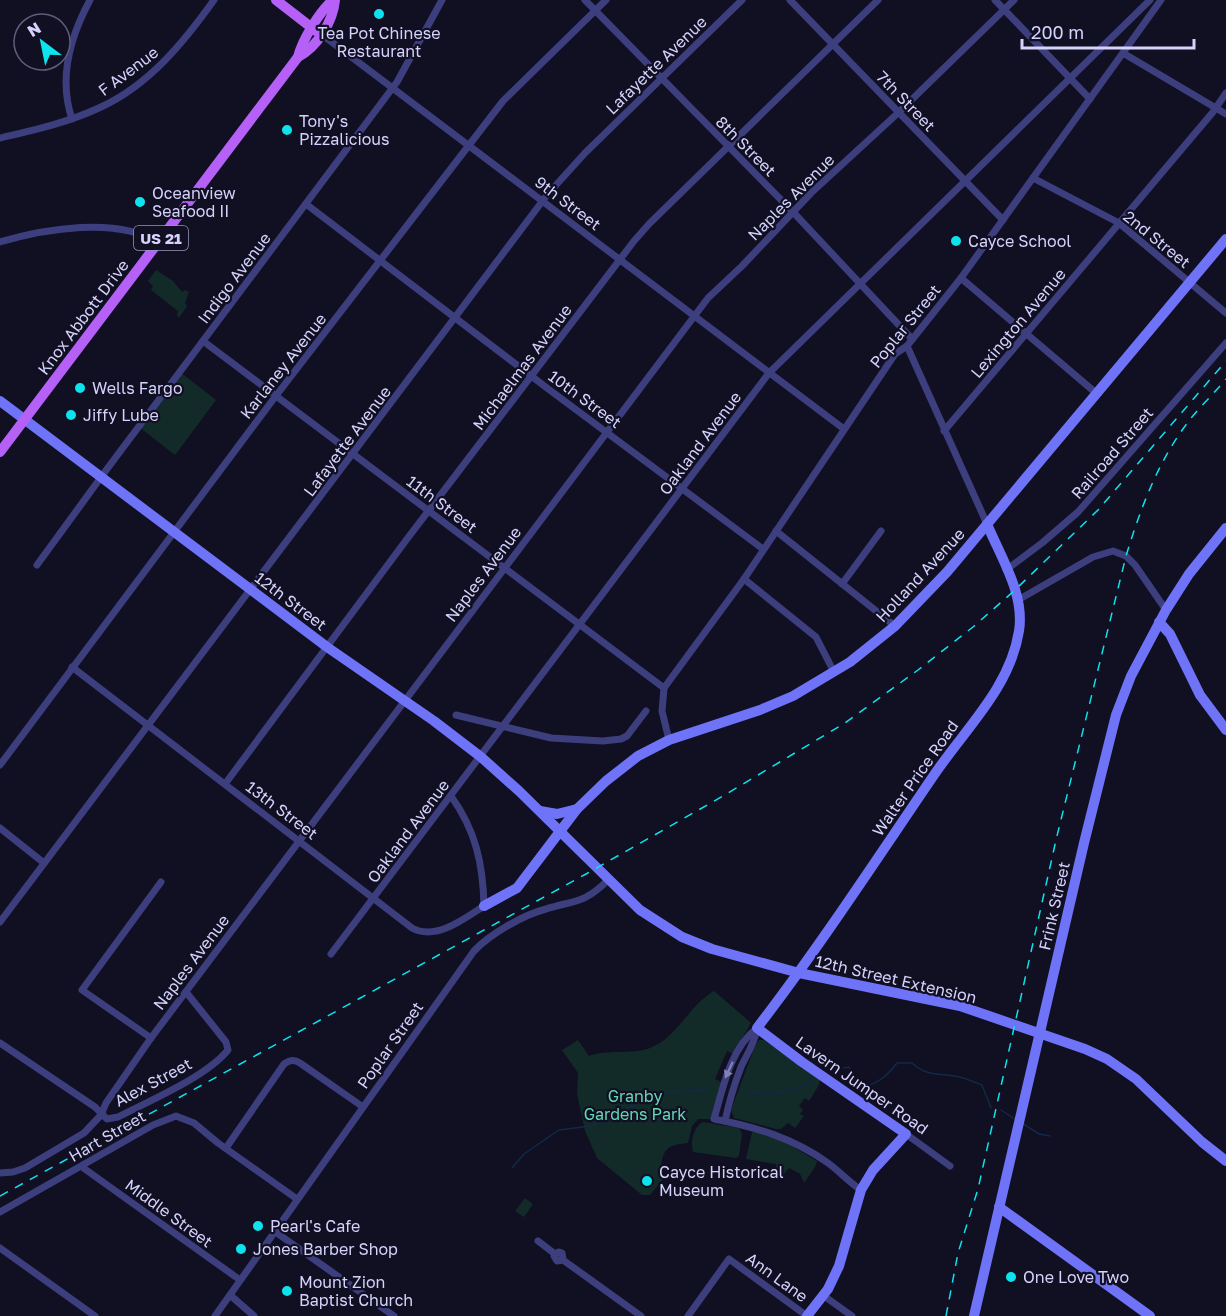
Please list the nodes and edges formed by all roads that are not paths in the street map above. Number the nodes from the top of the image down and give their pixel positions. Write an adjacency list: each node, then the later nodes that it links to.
1 (90, 0): 28 (street)
2 (214, 0): 28 (street, F Avenue)
3 (276, 0): 17 (main road, 9th Street)
4 (334, 0): 17 (main road, Knox Abbott Drive / US 21)
5 (442, 0): 22 (street, Indigo Avenue)
6 (585, 0): 16 (street, 8th Street)
7 (606, 0): 16 (street, Karlaney Avenue)
8 (742, 0): 21 (street, Lafayette Avenue)
9 (790, 0): 18 (street, 7th Street)
10 (878, 0): 18 (street, Michaelmas Avenue)
11 (995, 0): 15 (street)
12 (1014, 0): 15 (street, Naples Avenue)
13 (1150, 0): 20 (street, Oakland Avenue)
14 (1161, 0): 19 (street, Poplar Street)
15 (1004, 9): 20 (street); 26 (street, Naples Avenue)
16 (594, 11): 21 (street, 8th Street); 30 (street, Karlaney Avenue)
17 (316, 31): 22 (street, 9th Street); 41 (main road, Knox Abbott Drive / US 21)
18 (833, 45): 26 (street, 7th Street); 31 (street, Michaelmas Avenue)
19 (1123, 53): 24 (street, Poplar Street); 25 (street)
20 (1070, 77): 24 (street); 33 (street, Oakland Avenue)
21 (661, 79): 31 (street, 8th Street); 34 (street, Lafayette Avenue)
22 (393, 88): 30 (street, 9th Street); 35 (street, Indigo Avenue)
23 (1226, 93): 25 (street, Lexington Avenue)
24 (1090, 99): 32 (street, Poplar Street)
25 (1216, 107): 27 (street); 38 (street, Lexington Avenue)
26 (898, 113): 33 (street, 7th Street); 36 (street, Naples Avenue)
27 (1226, 114)
28 (72, 119): 29 (street, F Avenue)
29 (0, 138)
30 (468, 146): 34 (street, 9th Street); 42 (street, Karlaney Avenue)
31 (728, 147): 36 (street, 8th Street); 43 (street, Michaelmas Avenue)
32 (1033, 178): 37 (street, Poplar Street); 38 (street, 2nd Street)
33 (964, 180): 37 (street, 7th Street); 46 (street, Oakland Avenue)
34 (542, 202): 43 (street, 9th Street); 49 (street, Lafayette Avenue)
35 (306, 204): 42 (street, 10th Street); 52 (street, Indigo Avenue)
36 (793, 212): 46 (street, 8th Street); 48 (street, Naples Avenue)
37 (1003, 220): 44 (street, Poplar Street)
38 (1119, 223): 45 (street, 2nd Street); 50 (street, Lexington Avenue)
39 (1226, 239): 45 (main road, Holland Avenue)
40 (0, 242): 41 (street)
41 (158, 243): 60 (main road, Knox Abbott Drive / US 21)
42 (381, 260): 49 (street, 10th Street); 58 (street, Karlaney Avenue)
43 (619, 261): 48 (street, 9th Street); 56 (street, Michaelmas Avenue)
44 (961, 278): 50 (street); 51 (street, Poplar Street)
45 (1190, 282): 47 (street, 2nd Street); 57 (main road, Holland Avenue)
46 (859, 283): 51 (street, 8th Street); 55 (street, Oakland Avenue)
47 (1226, 313)
48 (693, 316): 55 (street, 9th Street); 62 (street, Naples Avenue)
49 (456, 318): 56 (street, 10th Street); 65 (street, Lafayette Avenue)
50 (1026, 333): 57 (street); 63 (street, Lexington Avenue)
51 (912, 339): 54 (street, Poplar Street)
52 (203, 341): 58 (street, 11th Street); 66 (street, Indigo Avenue)
53 (1226, 342): 77 (street, Railroad Street)
54 (907, 346): 61 (street, Poplar Street); 63 (street)
55 (769, 373): 61 (street, 9th Street); 67 (street, Oakland Avenue)
56 (532, 376): 62 (street, 10th Street); 68 (street, Michaelmas Avenue)
57 (1096, 393): 69 (main road, Holland Avenue)
58 (275, 397): 65 (street, 11th Street); 73 (street, Karlaney Avenue)
59 (0, 401): 60 (main road, 12th Street)
60 (25, 419): 64 (main road, Knox Abbott Drive / US 21); 66 (main road, 12th Street)
61 (844, 429): 71 (street, Poplar Street)
62 (607, 431): 67 (street, 10th Street); 76 (street, Naples Avenue)
63 (944, 431): 69 (street)
64 (0, 452)
65 (354, 454): 68 (street, 11th Street); 80 (street, Lafayette Avenue)
66 (101, 477): 73 (main road, 12th Street); 75 (street, Indigo Avenue)
67 (682, 488): 74 (street, 10th Street); 84 (street, Oakland Avenue)
68 (429, 511): 76 (street, 11th Street); 86 (street, Michaelmas Avenue)
69 (987, 524): 77 (main road, Walter Price Road); 85 (main road, Holland Avenue)
70 (1225, 530): 82 (main road, Frink Street)
71 (776, 531): 74 (street, Poplar Street); 79 (street)
72 (881, 531): 79 (street)
73 (174, 532): 80 (main road, 12th Street); 87 (street, Karlaney Avenue)
74 (764, 549): 78 (street, Poplar Street)
75 (37, 565)
76 (504, 568): 84 (street, 11th Street); 90 (street, Naples Avenue)
77 (1006, 570): 81 (main road, Walter Price Road)
78 (744, 579): 88 (street); 89 (street, Poplar Street)
79 (842, 584): 85 (street)
80 (251, 590): 86 (main road, 12th Street); 93 (street, Lafayette Avenue)
81 (1018, 600): 82 (street); 113 (main road, Walter Price Road)
82 (1166, 610): 83 (main road, Frink Street)
83 (1159, 622): 95 (main road); 116 (main road, Frink Street)
84 (580, 625): 89 (street, 11th Street); 94 (street, Oakland Avenue)
85 (895, 626): 88 (main road, Holland Avenue)
86 (327, 647): 90 (main road, 12th Street); 99 (street, Michaelmas Avenue)
87 (72, 667): 93 (street, 13th Street); 98 (street, Karlaney Avenue)
88 (834, 672): 96 (main road, Holland Avenue)
89 (664, 688): 96 (street)
90 (405, 701): 97 (main road, 12th Street); 105 (street, Naples Avenue)
91 (646, 711): 94 (street)
92 (456, 715): 94 (street)
93 (148, 725): 99 (street, 13th Street); 106 (street, Lafayette Avenue)
94 (502, 727): 97 (street, Oakland Avenue)
95 (1226, 730)
96 (669, 740): 101 (main road, Holland Avenue)
97 (481, 757): 100 (street, Oakland Avenue); 102 (main road, 12th Street)
98 (0, 765)
99 (225, 784): 105 (street, 13th Street)
100 (451, 796): 109 (street, Oakland Avenue); 110 (street)
101 (577, 809): 102 (main road); 104 (main road, Holland Avenue)
102 (538, 810): 104 (main road, 12th Street)
103 (0, 828): 106 (street)
104 (559, 831): 107 (main road, 12th Street Extension); 110 (main road, Holland Avenue)
105 (299, 840): 109 (street, 13th Street); 114 (street, Naples Avenue)
106 (44, 863): 111 (street, Lafayette Avenue)
107 (608, 880): 113 (main road, 12th Street Extension); 119 (street, Poplar Street)
108 (161, 882): 117 (street)
109 (374, 897): 110 (street, 13th Street); 112 (street, Oakland Avenue)
110 (484, 906)
111 (0, 922)
112 (331, 954)
113 (799, 973): 115 (main road, Walter Price Road); 116 (main road, 12th Street Extension)
114 (186, 992): 117 (street, Naples Avenue); 120 (street, Alex Street)
115 (758, 1028): 121 (street); 121 (street, one-way to 121); 122 (main road, Lavern Jumper Road)
116 (1040, 1034): 124 (main road, 12th Street Extension); 130 (main road, Frink Street)
117 (151, 1038): 120 (street, Naples Avenue)
118 (0, 1043): 120 (street, Alex Street)
119 (363, 1107): 123 (street); 129 (street, Poplar Street)
120 (101, 1115): 127 (street, Naples Avenue)
121 (725, 1121): 128 (street)
122 (906, 1134): 125 (street, Lavern Jumper Road); 128 (main road)
123 (225, 1148): 126 (street, Hart Street); 129 (street)
124 (1226, 1161)
125 (950, 1166)
126 (82, 1167): 131 (street, Hart Street); 135 (street, Middle Street)
127 (0, 1173)
128 (861, 1190): 137 (main road)
129 (297, 1199): 132 (street, Poplar Street)
130 (999, 1207): 146 (main road, Frink Street); 147 (main road)
131 (0, 1212)
132 (274, 1231): 135 (street, Poplar Street); 141 (street)
133 (538, 1241): 142 (street)
134 (0, 1248): 138 (street)
135 (240, 1280): 136 (street, Poplar Street)
136 (230, 1295): 139 (street, Poplar Street); 140 (street)
137 (824, 1296): 144 (main road); 145 (street)
138 (95, 1316)
139 (214, 1316)
140 (254, 1316)
141 (394, 1316)
142 (641, 1316)
143 (688, 1316): 144 (street, Ann Lane)
144 (807, 1316)
145 (852, 1316)
146 (974, 1316)
147 (1150, 1316)

